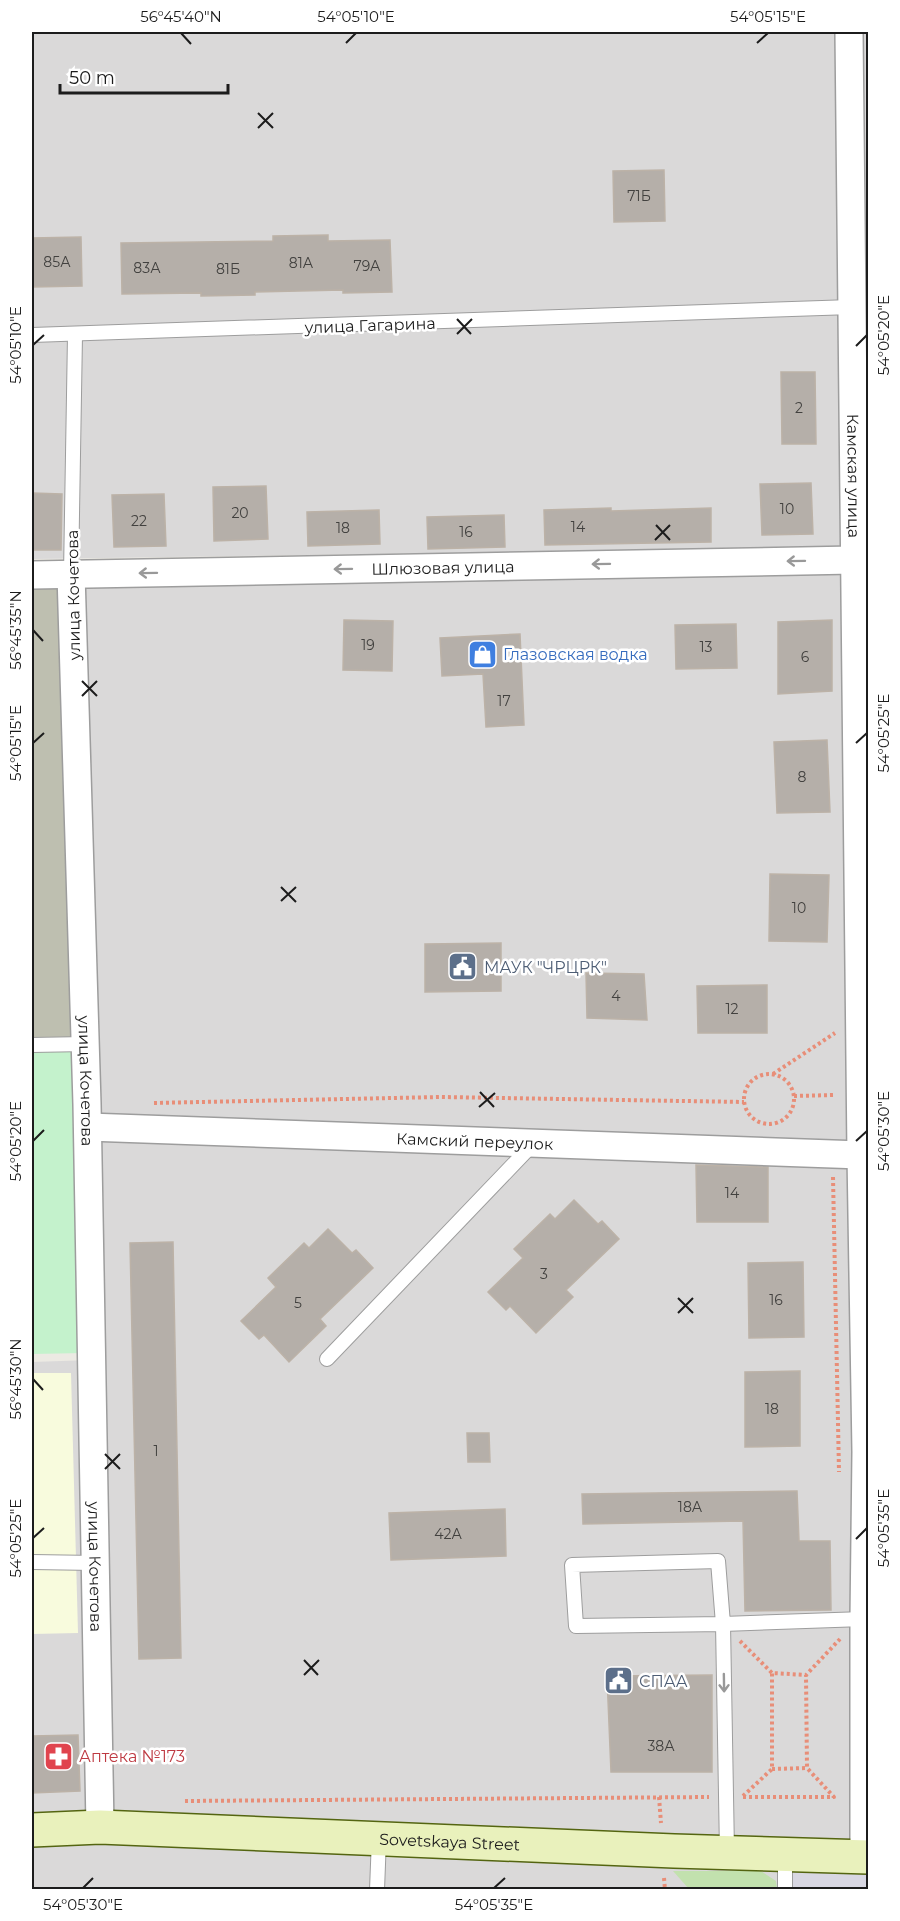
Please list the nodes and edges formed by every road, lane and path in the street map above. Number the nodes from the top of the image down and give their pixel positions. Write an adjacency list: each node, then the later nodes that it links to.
1 (849, 32): 2 (street, Камская улица)
2 (852, 307): 4 (lane, улица Гагарина); 5 (street, Камская улица)
3 (32, 335): 4 (lane, улица Гагарина)
4 (75, 335): 7 (lane, улица Кочетова)
5 (860, 368): 6 (street, Камская улица)
6 (854, 560): 7 (street, Шлюзовая улица, one-way to 7); 9 (street, Камская улица)
7 (71, 574): 8 (street, Шлюзовая улица); 11 (street, улица Кочетова)
8 (32, 575)
9 (863, 706): 23 (street, Камская улица)
10 (836, 1043): 13 (path)
11 (86, 1044): 12 (lane); 20 (street, улица Кочетова)
12 (32, 1045)
13 (773, 1074): 16 (path); 17 (path)
14 (835, 1085): 15 (path)
15 (835, 1095): 16 (path); 19 (path)
16 (794, 1096): 17 (path)
17 (744, 1102): 18 (path)
18 (146, 1103)
19 (834, 1107)
20 (88, 1127): 21 (street, Камский переулок); 28 (street, улица Кочетова)
21 (534, 1143): 22 (street, Камский переулок); 24 (lane)
22 (834, 1154): 23 (street, Камский переулок); 26 (path)
23 (861, 1155): 25 (street, Камская улица)
24 (327, 1359)
25 (867, 1452): 29 (street, Камская улица)
26 (839, 1478)
27 (32, 1562): 28 (lane)
28 (95, 1563): 41 (street, улица Кочетова)
29 (864, 1619): 30 (lane); 46 (street, Камская улица)
30 (723, 1624): 30 (lane); 32 (path); 37 (lane, one-way to 37)
31 (843, 1649): 33 (path)
32 (772, 1672): 33 (path); 35 (path)
33 (806, 1675): 34 (path)
34 (807, 1768): 35 (path); 39 (path)
35 (772, 1769): 38 (path)
36 (842, 1790): 39 (path)
37 (726, 1797): 38 (path); 40 (path); 44 (lane)
38 (743, 1797): 39 (path)
39 (834, 1797)
40 (181, 1801)
41 (100, 1827): 42 (main road, Sovetskaya Street); 43 (main road, Sovetskaya Street)
42 (32, 1830)
43 (379, 1838): 44 (main road, Sovetskaya Street); 47 (lane)
44 (727, 1852): 45 (main road, Sovetskaya Street)
45 (785, 1854): 46 (main road, Sovetskaya Street); 48 (lane)
46 (866, 1857)
47 (377, 1890)
48 (785, 1890)

